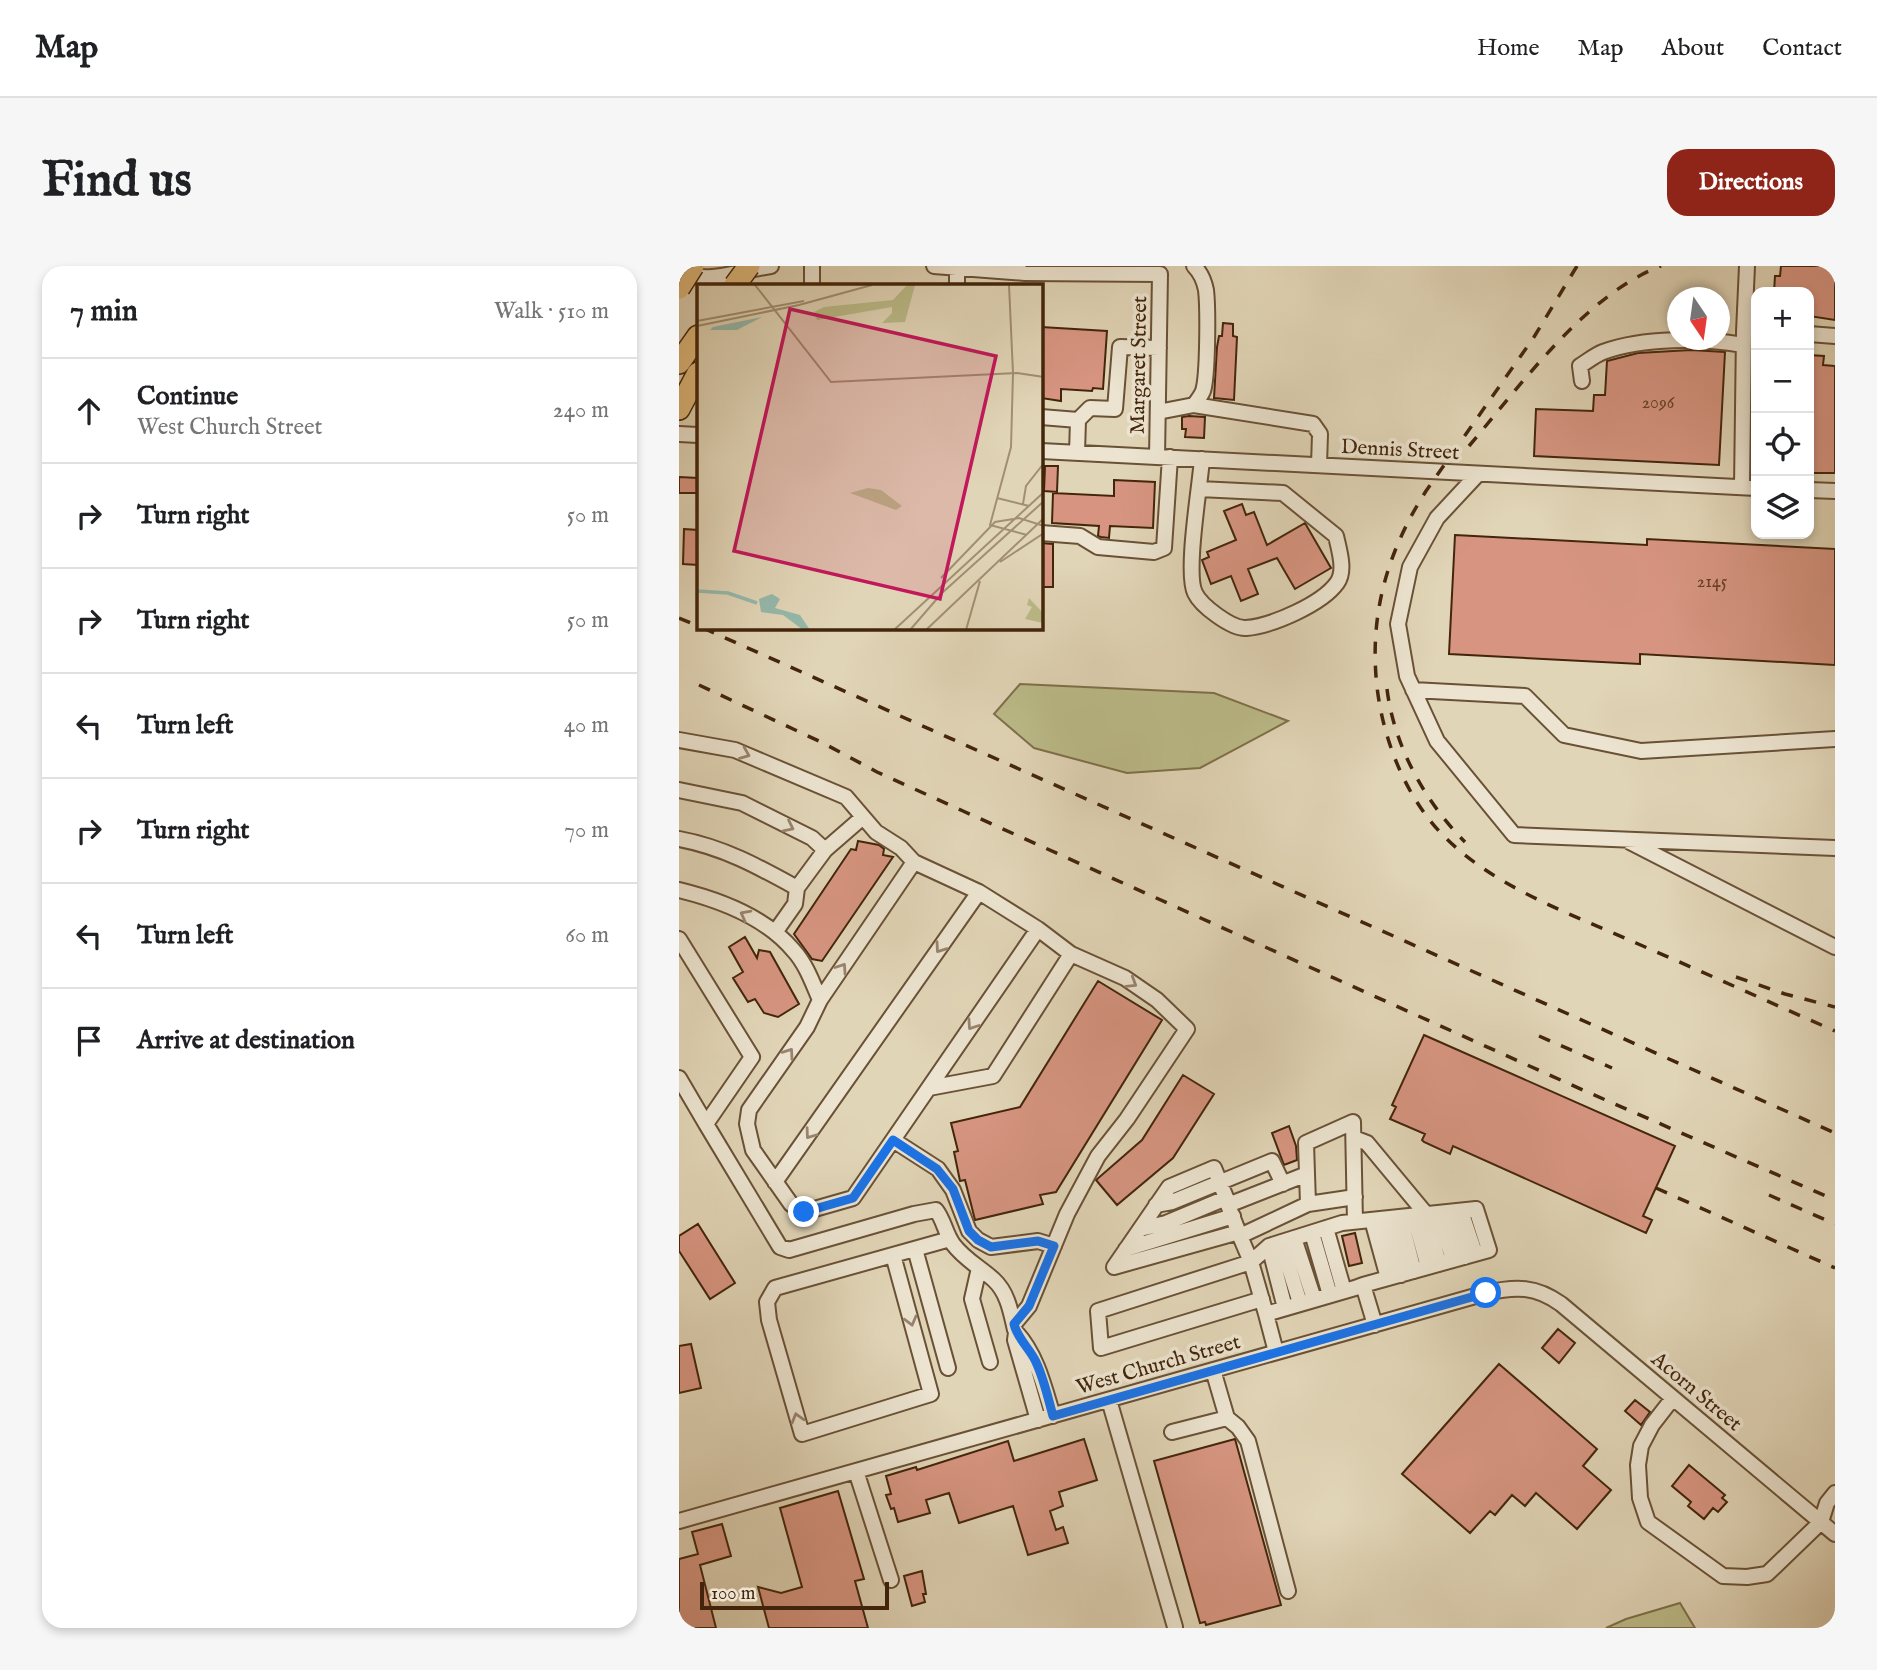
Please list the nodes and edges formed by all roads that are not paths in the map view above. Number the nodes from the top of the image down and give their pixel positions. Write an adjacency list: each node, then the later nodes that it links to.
1 (692, 266): 15 (highway, bridge)
2 (749, 266): 12 (highway, bridge)
3 (756, 266): 13 (highway)
4 (771, 266): 11 (street)
5 (812, 266): 14 (street)
6 (934, 266): 9 (street)
7 (1194, 266): 24 (street)
8 (1747, 266): 18 (street)
9 (957, 267): 10 (street)
10 (1079, 270): 20 (street, Margaret Street)
11 (679, 271)
12 (736, 284)
13 (747, 284)
14 (813, 284)
15 (679, 288)
16 (1814, 334): 17 (street)
17 (1835, 335)
18 (1748, 336): 23 (street); 37 (street)
19 (697, 337): 21 (highway)
20 (1159, 348): 26 (street, Margaret Street); 28 (street)
21 (679, 363)
22 (697, 375): 25 (highway)
23 (1582, 381)
24 (1194, 405): 26 (street); 35 (street)
25 (679, 409)
26 (1158, 412): 33 (street, Margaret Street)
27 (1043, 417): 28 (street)
28 (1078, 420): 32 (street)
29 (679, 434): 30 (street)
30 (697, 435)
31 (1043, 451): 32 (street, Dennis Street)
32 (1077, 453): 33 (street, Dennis Street)
33 (1163, 457): 34 (street, Dennis Street); 41 (street, Margaret Street)
34 (1202, 459): 35 (street, Dennis Street); 38 (street)
35 (1319, 465): 36 (street, Dennis Street)
36 (1478, 474): 37 (street, Dennis Street); 42 (street)
37 (1749, 487)
38 (1199, 489): 38 (street)
39 (1814, 490): 40 (street)
40 (1835, 491)
41 (1043, 533)
42 (1413, 690): 43 (street); 48 (street)
43 (1835, 739)
44 (679, 740): 46 (street, one-way to 46)
45 (679, 790): 50 (street, one-way to 50)
46 (863, 817): 50 (street); 51 (street)
47 (679, 839): 52 (street)
48 (1626, 840): 49 (street); 58 (street)
49 (1835, 848)
50 (825, 850): 52 (street)
51 (914, 862): 54 (street); 60 (street, one-way to 51)
52 (797, 888): 56 (street)
53 (679, 890): 56 (street, one-way to 53)
54 (979, 892): 55 (street); 67 (street, one-way to 67)
55 (1038, 929): 59 (street); 62 (street, one-way to 62)
56 (776, 931): 60 (street)
57 (679, 939): 63 (street)
58 (1835, 947)
59 (1071, 954): 62 (street); 81 (street, one-way to 81)
60 (820, 1000): 67 (street, one-way to 60)
61 (679, 1078): 63 (street)
62 (929, 1088): 65 (street)
63 (706, 1124): 79 (street)
64 (1353, 1138): 66 (street); 70 (street); 73 (street)
65 (893, 1140): 67 (street); 81 (street)
66 (1307, 1174): 69 (street); 71 (street)
67 (775, 1182)
68 (1220, 1183): 69 (street); 72 (street); 76 (street)
69 (1283, 1184): 72 (street)
70 (1355, 1197): 71 (street); 74 (street)
71 (1308, 1204): 78 (street)
72 (1229, 1207): 76 (street); 78 (street); 83 (street)
73 (1419, 1215): 74 (street); 86 (street); 86 (street); 86 (street); 86 (street); 86 (street)
74 (1355, 1222): 75 (street)
75 (1326, 1228): 77 (street); 90 (street)
76 (1140, 1229): 83 (street)
77 (1312, 1233): 80 (street); 90 (street)
78 (1240, 1234): 83 (street); 85 (street)
79 (950, 1239): 82 (street); 87 (street)
80 (1282, 1242): 85 (street); 92 (street); 92 (street)
81 (1054, 1246): 95 (street)
82 (915, 1249): 84 (street); 98 (street)
83 (1126, 1249)
84 (893, 1255): 84 (street, one-way to 84)
85 (1251, 1262): 91 (street); 91 (street)
86 (1433, 1266): 88 (street)
87 (979, 1268): 95 (street); 97 (street)
88 (1363, 1285): 90 (street); 94 (street)
89 (1528, 1288): 94 (street, West Church Street); 100 (street, Acorn Street)
90 (1337, 1293): 92 (street)
91 (1262, 1299): 93 (street)
92 (1300, 1304): 93 (street)
93 (1266, 1314): 96 (street)
94 (1375, 1325): 96 (street, West Church Street)
95 (1015, 1328): 102 (street)
96 (1276, 1352): 99 (street, West Church Street)
97 (990, 1362)
98 (948, 1368)
99 (1213, 1370): 101 (street, West Church Street); 103 (street)
100 (1673, 1398): 108 (street, Acorn Street); 108 (street)
101 (1109, 1400): 102 (street, West Church Street); 112 (street)
102 (1046, 1418): 105 (street, West Church Street)
103 (1227, 1418): 104 (street); 111 (street)
104 (1172, 1432)
105 (856, 1471): 107 (street, West Church Street); 110 (street)
106 (1835, 1493): 108 (street)
107 (679, 1521)
108 (1821, 1522): 109 (street, Acorn Street)
109 (1835, 1534)
110 (891, 1580)
111 (1288, 1591)
112 (1175, 1627)

